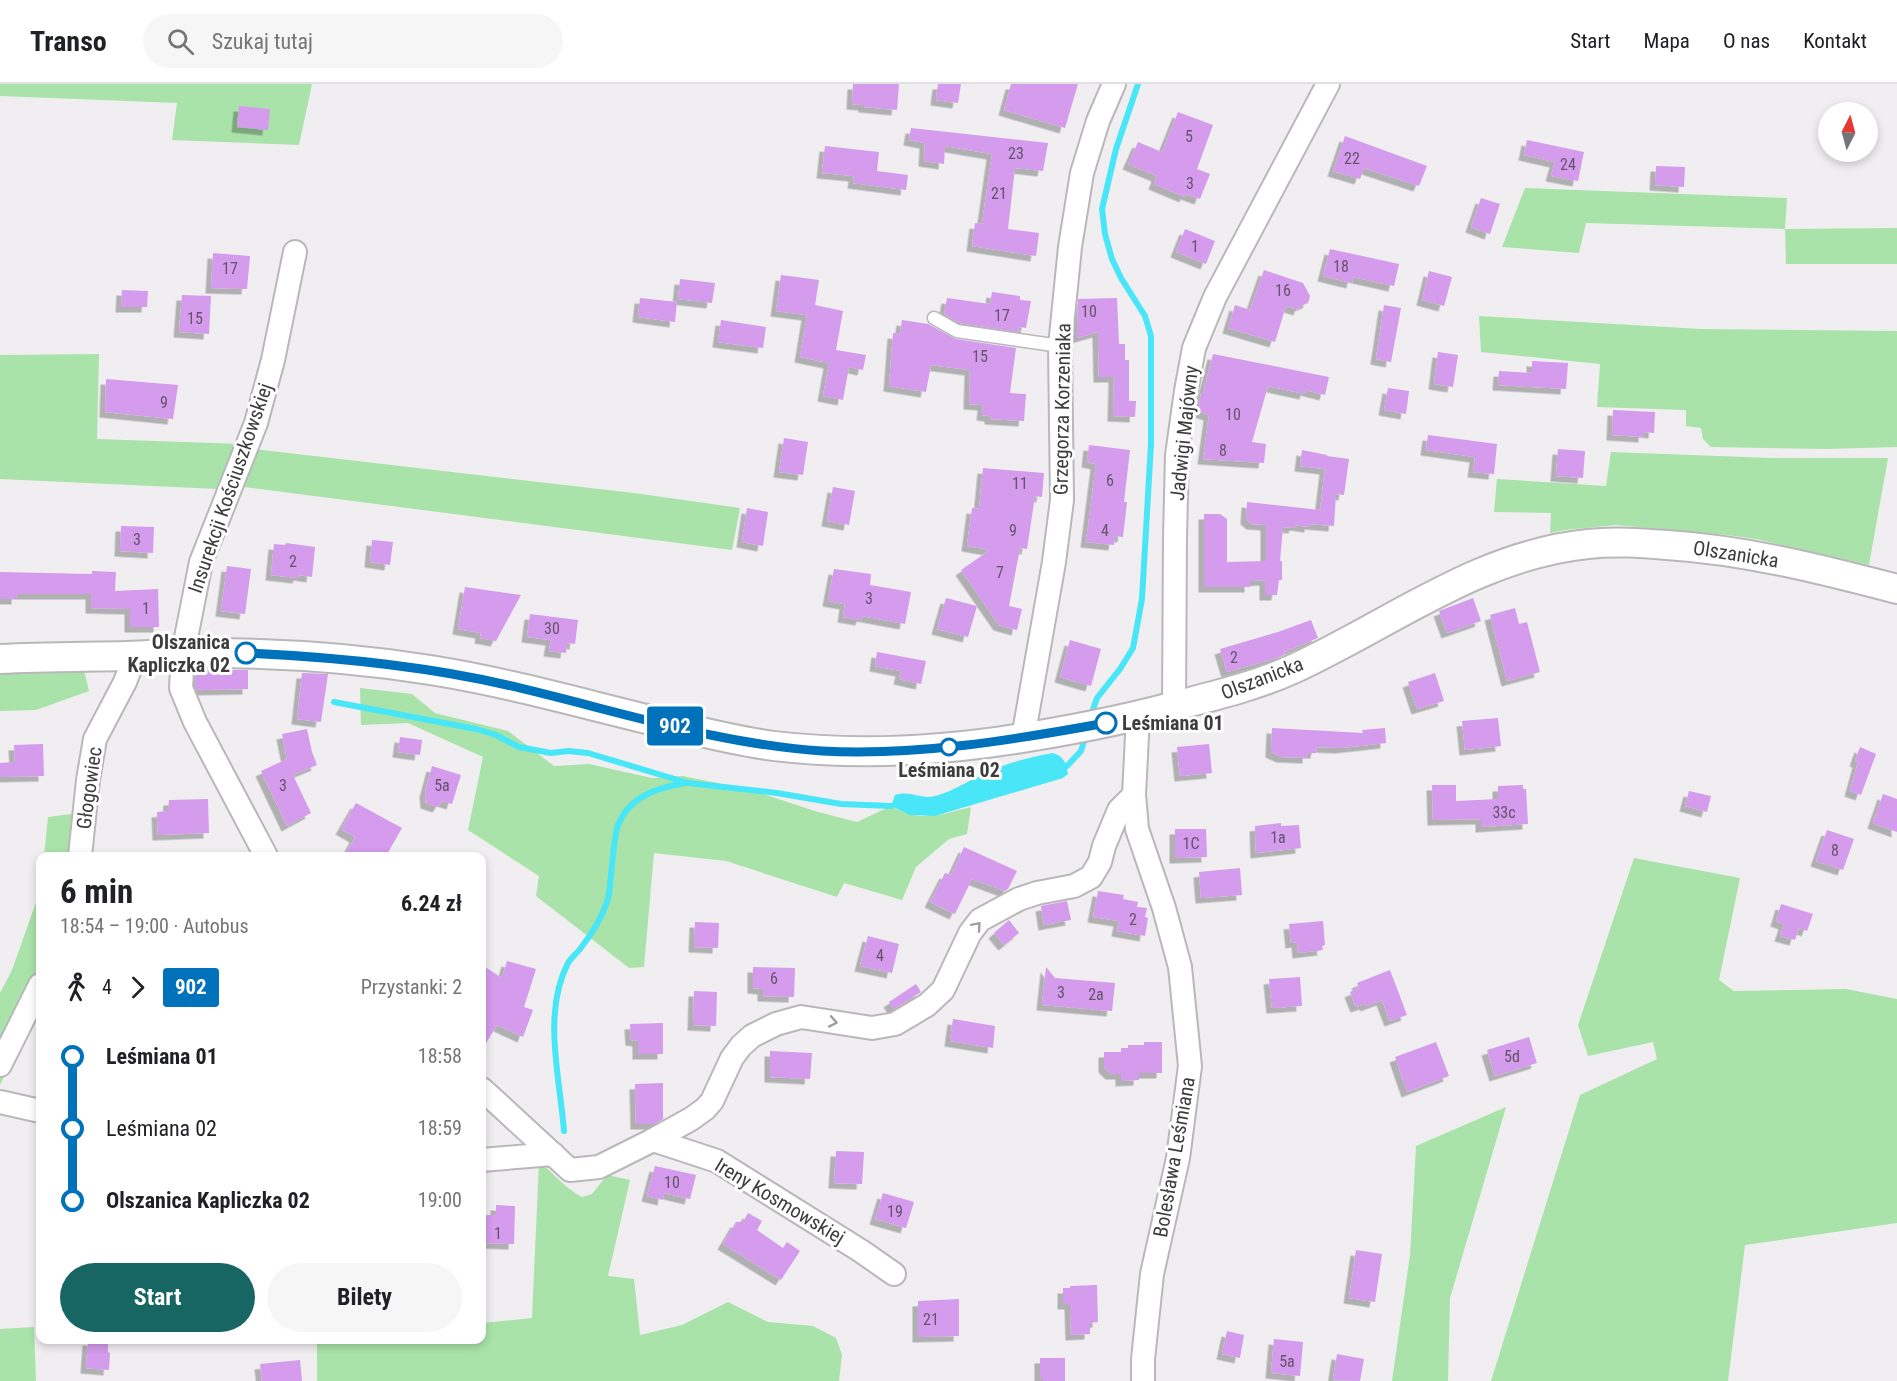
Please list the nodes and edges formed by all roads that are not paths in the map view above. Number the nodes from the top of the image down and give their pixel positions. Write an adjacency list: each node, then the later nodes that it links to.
1 (1114, 84): 5 (street, Grzegorza Korzeniaka)
2 (1328, 84): 10 (street, Jadwigi Majówny)
3 (295, 252): 7 (street, Insurekcji Kościuszkowskiej)
4 (934, 318): 5 (lane)
5 (1060, 346): 12 (street, Grzegorza Korzeniaka)
6 (1897, 589): 10 (street, Olszanicka)
7 (183, 653): 8 (street, Olszanicka); 12 (street, Olszanicka); 15 (street)
8 (135, 656): 9 (street, Olszanicka); 14 (street, Głogowiec)
9 (0, 659)
10 (1174, 707): 11 (street, Olszanicka)
11 (1138, 716): 12 (street, Olszanicka); 13 (street, Bolesława Leśmiana)
12 (1023, 738)
13 (1134, 795): 21 (street, one-way to 13); 25 (street, Bolesława Leśmiana)
14 (80, 852)
15 (264, 852)
16 (36, 993): 17 (street)
17 (0, 1065)
18 (486, 1093): 22 (street)
19 (0, 1102): 20 (street)
20 (36, 1110)
21 (653, 1140): 22 (street); 24 (street, Ireny Kosmowskiej)
22 (553, 1154): 23 (street)
23 (486, 1160)
24 (894, 1274)
25 (1143, 1381)

